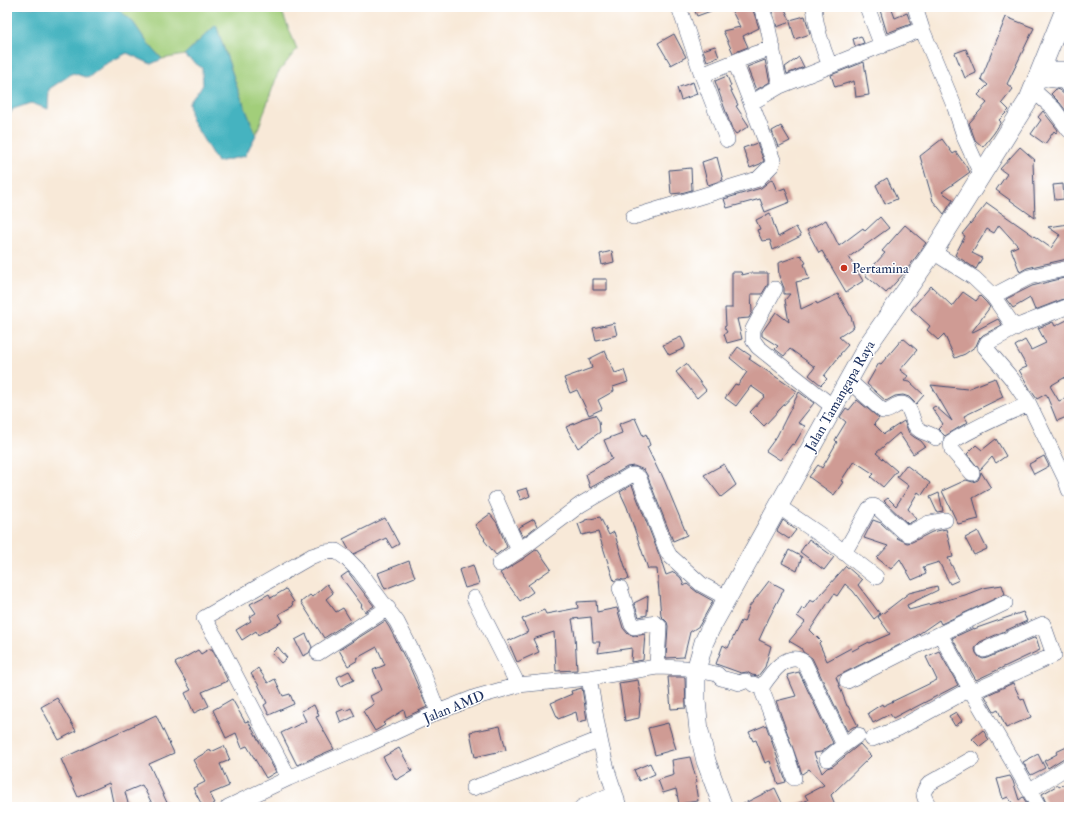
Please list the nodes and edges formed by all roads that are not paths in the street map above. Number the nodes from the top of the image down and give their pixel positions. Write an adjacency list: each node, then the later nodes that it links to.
1 (678, 7): 13 (street)
2 (761, 7): 9 (street)
3 (814, 7): 11 (street)
4 (867, 7): 8 (street)
5 (916, 7): 7 (street)
6 (1066, 7): 14 (main road, Jalan Tamangapa Raya)
7 (922, 29): 8 (street); 20 (street)
8 (882, 46): 11 (street)
9 (772, 48): 10 (street); 15 (street)
10 (735, 62): 13 (street); 17 (street)
11 (830, 66): 15 (street)
12 (1069, 69): 14 (street)
13 (702, 75): 19 (street)
14 (1038, 79): 16 (street); 18 (street); 20 (main road, Jalan Tamangapa Raya)
15 (780, 86): 17 (street)
16 (1069, 88)
17 (751, 103): 21 (street)
18 (1069, 130)
19 (728, 140)
20 (981, 174): 22 (main road, Jalan Tamangapa Raya)
21 (633, 217)
22 (933, 252): 25 (street); 28 (main road, Jalan Tamangapa Raya)
23 (1069, 268): 25 (street)
24 (775, 289): 30 (street)
25 (993, 296): 27 (street)
26 (1069, 306): 27 (street)
27 (1015, 328): 29 (street)
28 (848, 380): 30 (main road, Jalan Tamangapa Raya); 31 (street)
29 (1030, 404): 32 (street); 33 (street)
30 (833, 407): 35 (main road, Jalan Tamangapa Raya)
31 (936, 438)
32 (972, 473)
33 (1069, 490)
34 (496, 499): 37 (street)
35 (778, 506): 38 (street); 43 (main road, Jalan Tamangapa Raya)
36 (945, 520): 38 (street)
37 (519, 551): 39 (street); 43 (street)
38 (844, 553): 40 (street)
39 (499, 564)
40 (876, 577)
41 (620, 588): 49 (street)
42 (474, 598): 53 (street)
43 (727, 598): 50 (main road, Jalan Tamangapa Raya)
44 (1005, 603): 46 (street)
45 (388, 608): 48 (street); 56 (street); 62 (street)
46 (940, 634): 52 (street); 55 (street)
47 (984, 650): 55 (street)
48 (318, 653)
49 (657, 667): 50 (street, Jalan AMD); 51 (street, Jalan AMD)
50 (696, 670): 54 (street, Jalan AMD); 69 (main road, Jalan Tamangapa Raya)
51 (589, 678): 53 (street, Jalan AMD); 57 (street)
52 (847, 681)
53 (518, 685): 56 (street, Jalan AMD)
54 (761, 688): 58 (street); 63 (street)
55 (971, 691): 58 (street); 65 (street)
56 (438, 712): 62 (street, Jalan AMD)
57 (600, 739): 64 (street); 66 (street)
58 (844, 745): 59 (street)
59 (827, 759)
60 (972, 759): 70 (street)
61 (1069, 766): 65 (street)
62 (290, 778): 67 (street, Jalan AMD)
63 (794, 778)
64 (473, 788)
65 (1030, 790): 71 (street)
66 (617, 800): 68 (street)
67 (228, 807)
68 (582, 807)
69 (722, 807)
70 (929, 807)
71 (1039, 807)

